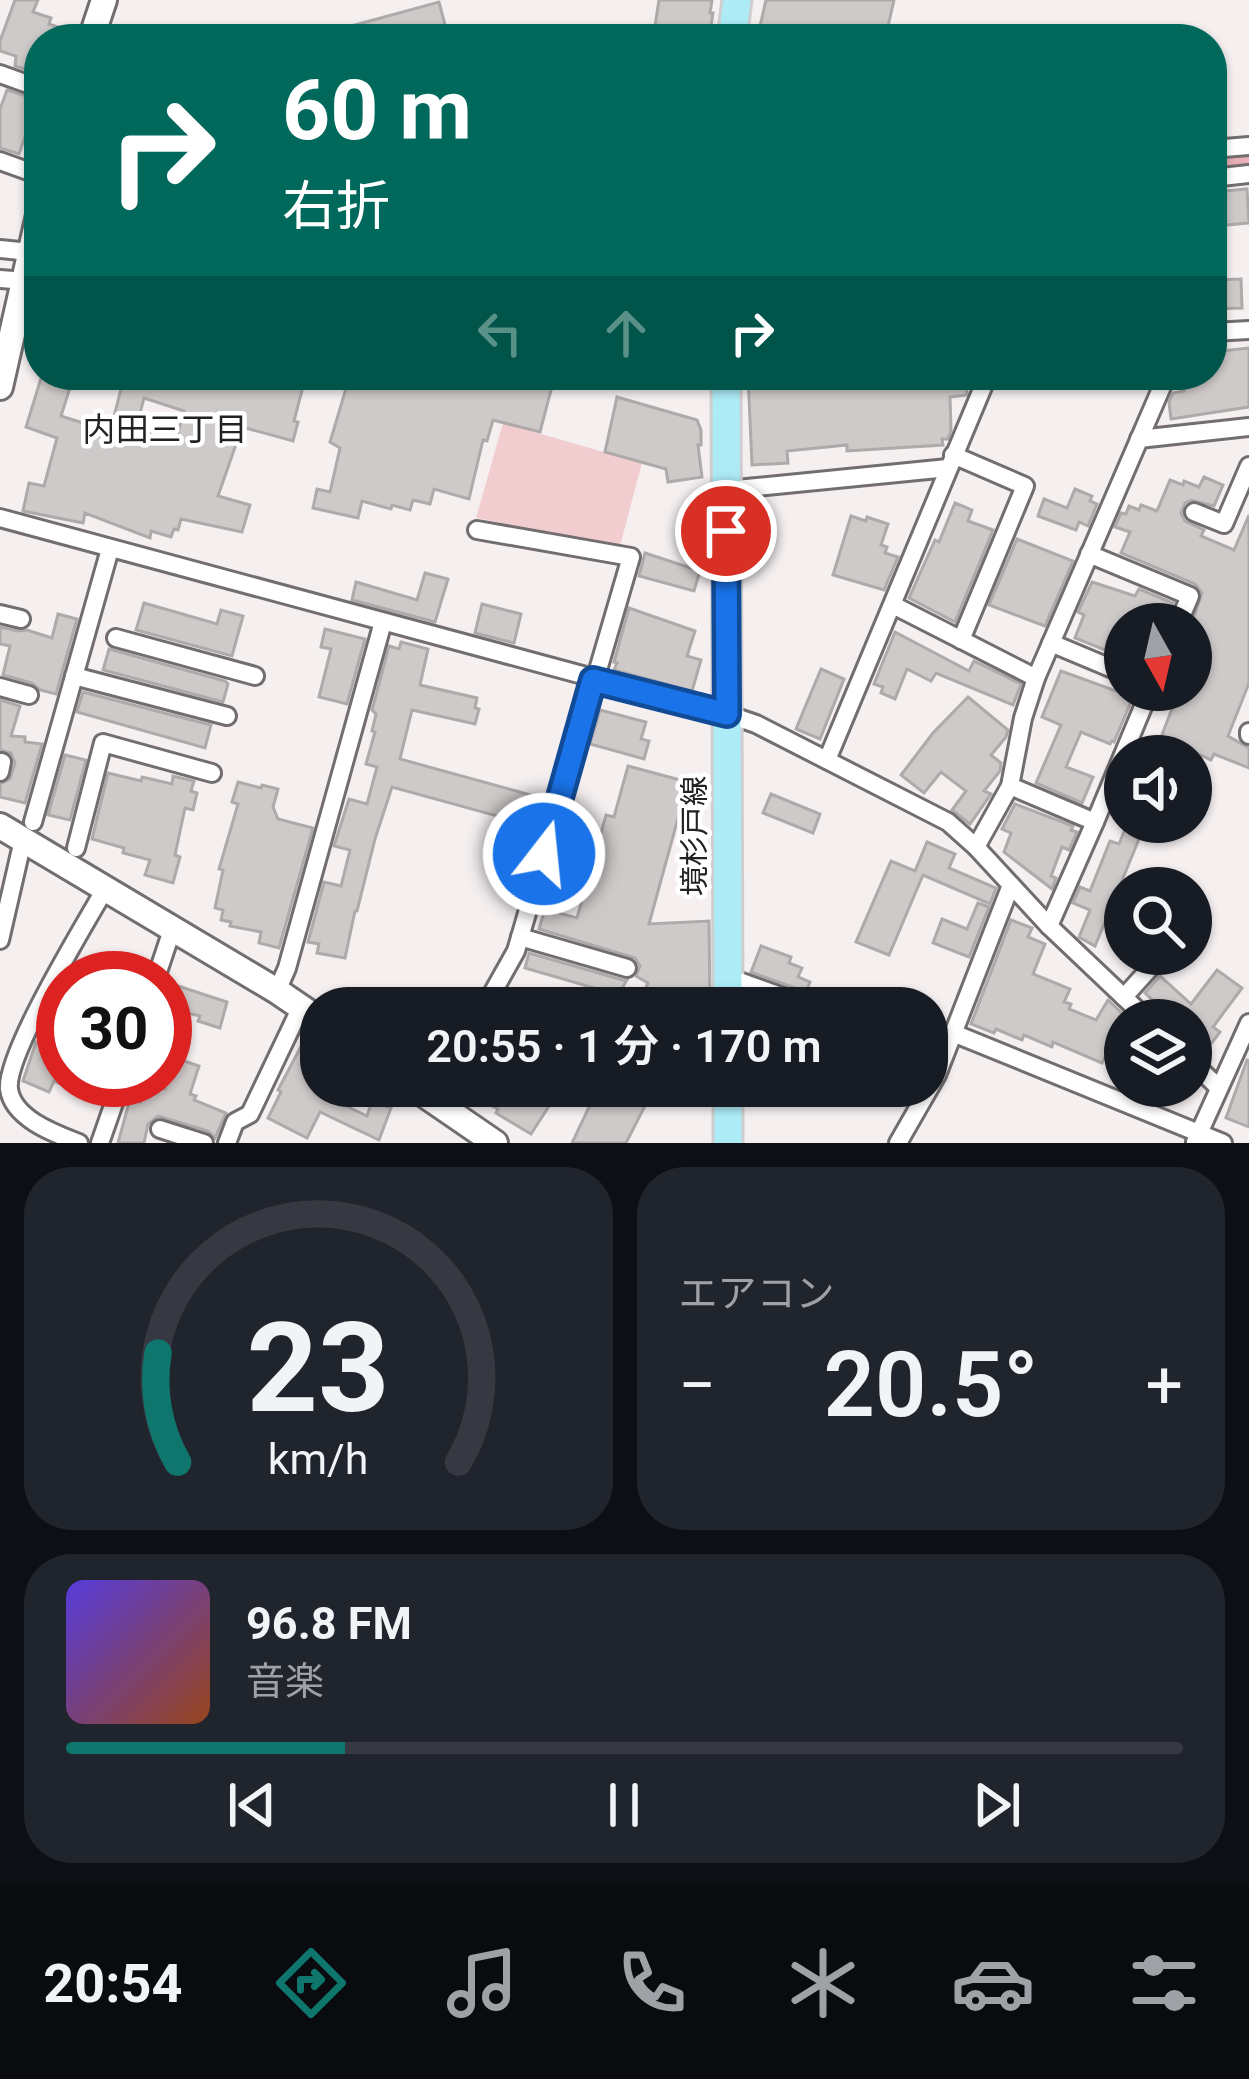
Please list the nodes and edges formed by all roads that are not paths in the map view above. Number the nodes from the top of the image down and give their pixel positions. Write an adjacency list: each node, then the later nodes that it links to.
1 (21, 281): 2 (street)
2 (0, 387)
3 (726, 390): 10 (main road, 境杉戸線)
4 (981, 390): 8 (street)
5 (1160, 390): 7 (street)
6 (1249, 428): 7 (street)
7 (1139, 439): 15 (street)
8 (950, 461): 10 (street); 17 (street); 22 (street)
9 (1249, 466): 11 (street)
10 (726, 490): 32 (main road, 境杉戸線)
11 (1194, 512)
12 (0, 518): 14 (street)
13 (476, 530): 28 (street)
14 (110, 549): 20 (street); 25 (street)
15 (1089, 554): 16 (street); 23 (street)
16 (1187, 603)
17 (893, 605): 22 (street); 34 (street)
18 (0, 614): 19 (street)
19 (21, 620)
20 (382, 622): 28 (street); 55 (street)
21 (116, 638): 26 (street)
22 (961, 640): 27 (street)
23 (1051, 643): 24 (street); 27 (street)
24 (1104, 665)
25 (74, 676): 33 (street); 39 (street)
26 (255, 676)
27 (1036, 678): 36 (street)
28 (593, 680): 32 (street); 46 (street)
29 (0, 687): 30 (street)
30 (28, 695)
31 (1141, 711): 37 (street)
32 (727, 714): 34 (street); 51 (main road, 境杉戸線)
33 (227, 716)
34 (827, 760): 40 (street)
35 (212, 773): 41 (street)
36 (1010, 786): 37 (street); 40 (street)
37 (1095, 822): 44 (street)
38 (0, 826): 39 (street)
39 (28, 831): 43 (street); 47 (street)
40 (976, 847): 42 (street)
41 (76, 848)
42 (1011, 885): 44 (street); 60 (street)
43 (105, 889): 45 (street); 70 (street)
44 (1049, 926): 56 (street)
45 (172, 930): 48 (street); 55 (street)
46 (520, 937): 49 (street); 52 (street)
47 (0, 940)
48 (165, 951)
49 (627, 968)
50 (1144, 975): 56 (street)
51 (728, 977): 53 (main road, 境杉戸線); 54 (street)
52 (496, 987)
53 (728, 987)
54 (756, 987)
55 (277, 992): 57 (street)
56 (1124, 997)
57 (300, 1007)
58 (1249, 1024): 63 (street)
59 (300, 1032): 73 (street)
60 (953, 1033): 61 (street); 69 (street)
61 (948, 1042)
62 (1212, 1081): 63 (street)
63 (1218, 1087): 69 (street)
64 (113, 1107): 71 (street)
65 (449, 1107): 74 (street)
66 (728, 1107): 75 (main road)
67 (915, 1107): 76 (street)
68 (160, 1129): 72 (street)
69 (1197, 1138): 77 (street)
70 (79, 1143)
71 (100, 1143)
72 (204, 1143)
73 (227, 1143)
74 (495, 1143)
75 (728, 1143)
76 (898, 1143)
77 (1222, 1143)

